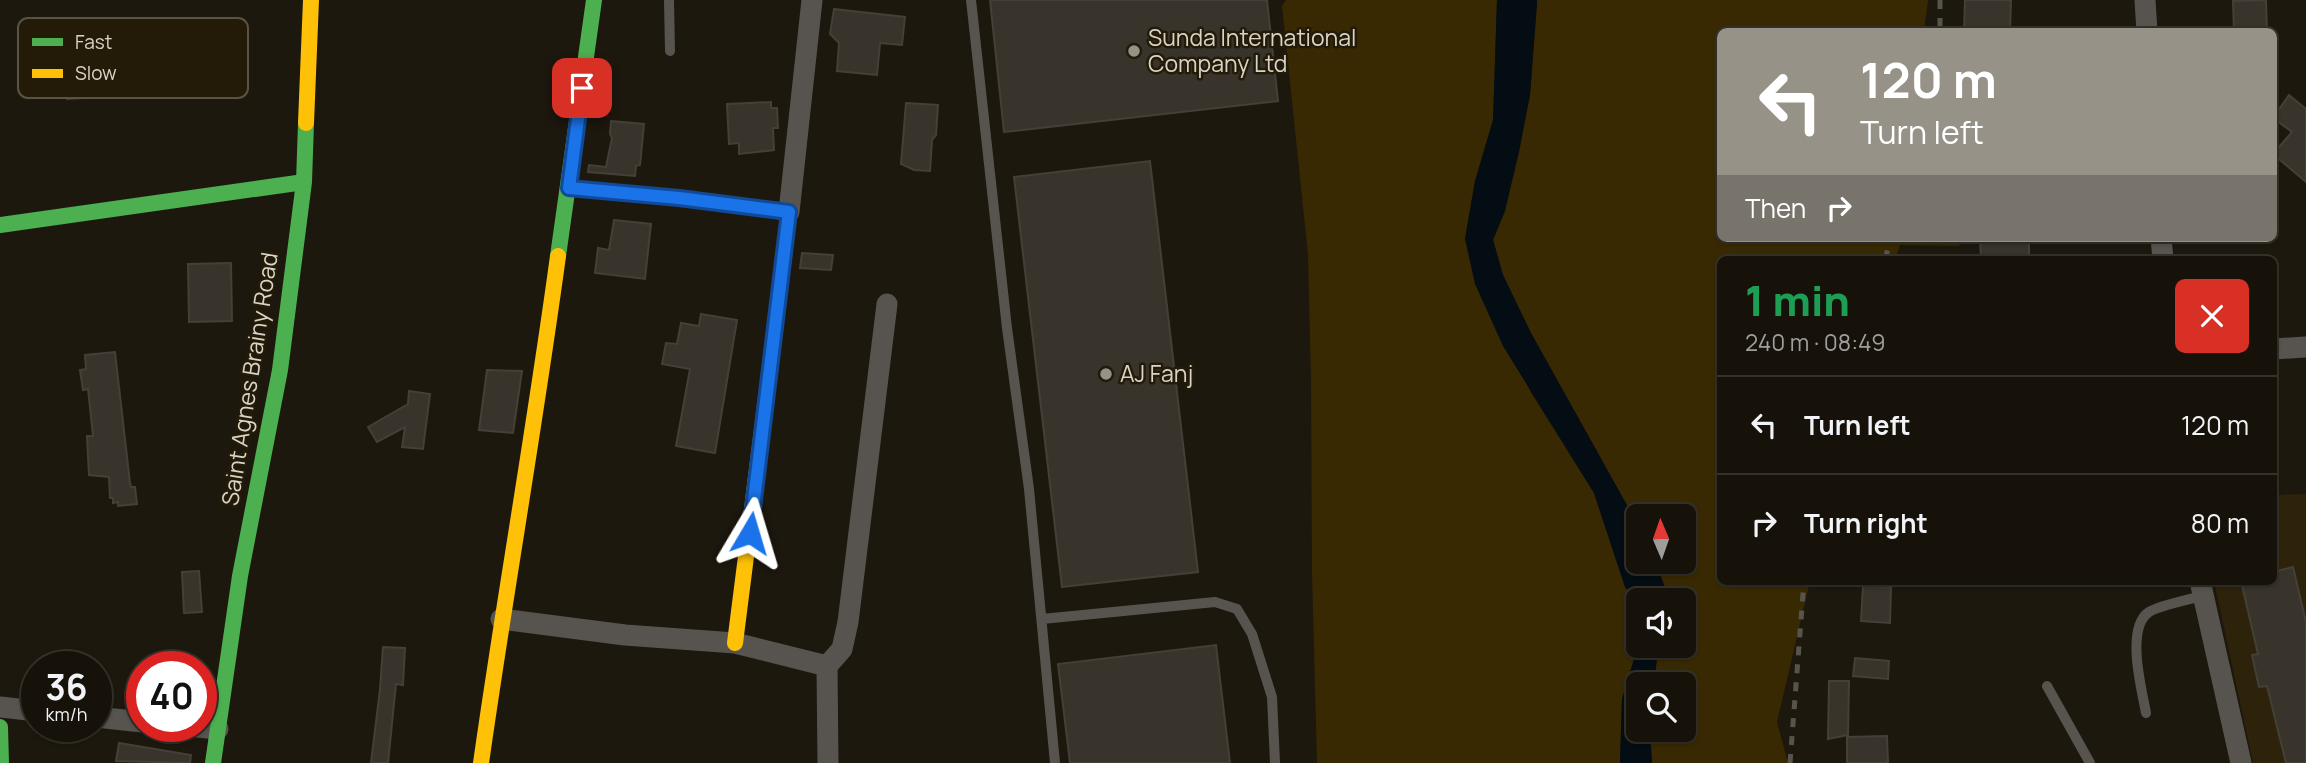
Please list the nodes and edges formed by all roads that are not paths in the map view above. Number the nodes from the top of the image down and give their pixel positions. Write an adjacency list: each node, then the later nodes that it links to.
1 (311, 0): 9 (street, Saint Agnes Brainy Road)
2 (594, 0): 10 (street)
3 (668, 0): 8 (lane)
4 (812, 0): 11 (street)
5 (971, 0): 18 (lane)
6 (2145, 0): 7 (street)
7 (2147, 28)
8 (670, 51)
9 (303, 182): 12 (street); 26 (street, Saint Agnes Brainy Road)
10 (569, 188): 11 (street); 17 (street)
11 (789, 212): 19 (street)
12 (0, 225)
13 (887, 304): 20 (street)
14 (2306, 347): 15 (street)
15 (2277, 349)
16 (2201, 588): 24 (lane); 35 (street)
17 (501, 619): 19 (street); 30 (street)
18 (1042, 619): 32 (lane); 33 (lane)
19 (736, 643): 20 (street)
20 (827, 666): 31 (street)
21 (2047, 686): 34 (lane)
22 (0, 707): 23 (street)
23 (21, 709)
24 (2146, 713)
25 (0, 727): 27 (street)
26 (218, 729): 29 (street, Saint Agnes Brainy Road)
27 (0, 734): 28 (street)
28 (1, 763)
29 (213, 763)
30 (481, 763)
31 (828, 763)
32 (1055, 763)
33 (1275, 763)
34 (2090, 763)
35 (2241, 763)

